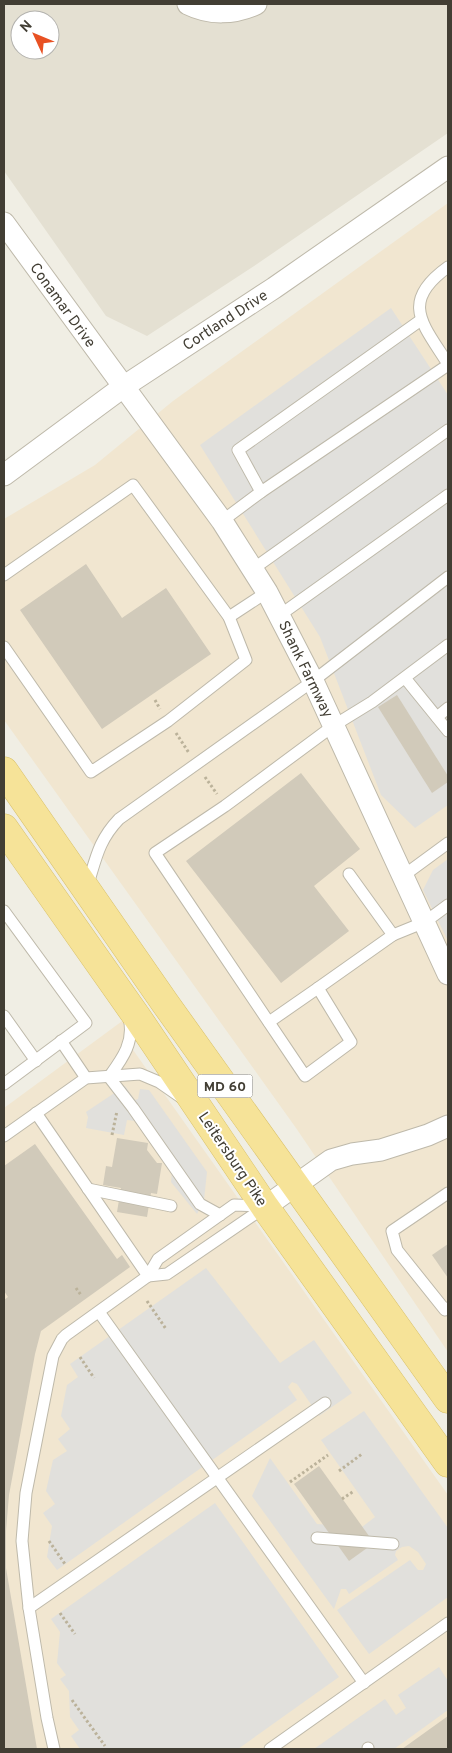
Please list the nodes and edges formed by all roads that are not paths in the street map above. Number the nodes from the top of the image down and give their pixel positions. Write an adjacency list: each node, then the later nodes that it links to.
1 (188, 4): 2 (street)
2 (256, 4)
3 (448, 167): 8 (street, Cortland Drive)
4 (4, 223): 8 (street, Conamar Drive)
5 (448, 267): 6 (lane)
6 (421, 320): 7 (lane); 11 (lane)
7 (448, 365): 11 (lane)
8 (123, 387): 10 (street, Cortland Drive); 13 (street, Shank Farmway)
9 (448, 430): 14 (lane)
10 (4, 475)
11 (261, 492): 13 (lane)
12 (448, 495): 18 (lane)
13 (222, 521): 14 (street, Shank Farmway)
14 (254, 569): 17 (street, Shank Farmway)
15 (4, 575): 19 (lane)
16 (448, 577): 23 (lane)
17 (267, 592): 18 (street, Shank Farmway); 19 (lane)
18 (280, 616): 23 (street, Shank Farmway)
19 (229, 617): 21 (lane)
20 (448, 645): 22 (lane)
21 (4, 647)
22 (404, 678): 25 (lane); 26 (lane)
23 (313, 681): 26 (street, Shank Farmway); 33 (lane)
24 (448, 708): 25 (lane)
25 (437, 717): 27 (lane)
26 (333, 726): 32 (street, Shank Farmway); 42 (lane)
27 (448, 731)
28 (4, 771): 33 (main road, MD 60)
29 (4, 828): 40 (main road, Leitersburg Pike / MD 60)
30 (448, 843): 32 (lane)
31 (349, 874): 37 (lane)
32 (403, 876): 36 (street, Shank Farmway)
33 (87, 889): 52 (main road, MD 60)
34 (448, 905): 36 (lane)
35 (4, 911): 43 (lane)
36 (425, 922): 37 (lane); 38 (street, Shank Farmway)
37 (393, 935): 39 (lane)
38 (448, 971)
39 (318, 988): 42 (lane); 42 (lane)
40 (123, 998): 45 (lane); 48 (main road, Leitersburg Pike / MD 60)
41 (4, 1016): 44 (lane)
42 (269, 1022)
43 (61, 1041): 44 (lane); 46 (lane)
44 (36, 1061): 47 (lane)
45 (109, 1077): 46 (lane); 48 (lane); 57 (lane)
46 (86, 1078): 49 (lane)
47 (4, 1084)
48 (200, 1111): 56 (main road, Leitersburg Pike / MD 60)
49 (36, 1113): 51 (lane); 53 (lane)
50 (448, 1126): 52 (street)
51 (4, 1136)
52 (296, 1185): 56 (street); 61 (main road, MD 60)
53 (88, 1189): 55 (lane); 58 (lane)
54 (448, 1193): 59 (lane)
55 (171, 1206)
56 (265, 1207): 57 (lane); 58 (lane); 63 (main road, Leitersburg Pike / MD 60)
57 (220, 1214): 58 (lane)
58 (148, 1276): 60 (lane)
59 (448, 1308)
60 (99, 1312): 64 (lane); 67 (lane)
61 (448, 1399)
62 (325, 1403): 64 (lane)
63 (448, 1463)
64 (217, 1478): 67 (lane); 69 (lane)
65 (317, 1538): 66 (lane)
66 (393, 1544)
67 (29, 1608): 70 (lane)
68 (448, 1624): 69 (lane)
69 (364, 1683): 71 (lane)
70 (54, 1749)
71 (270, 1749)

